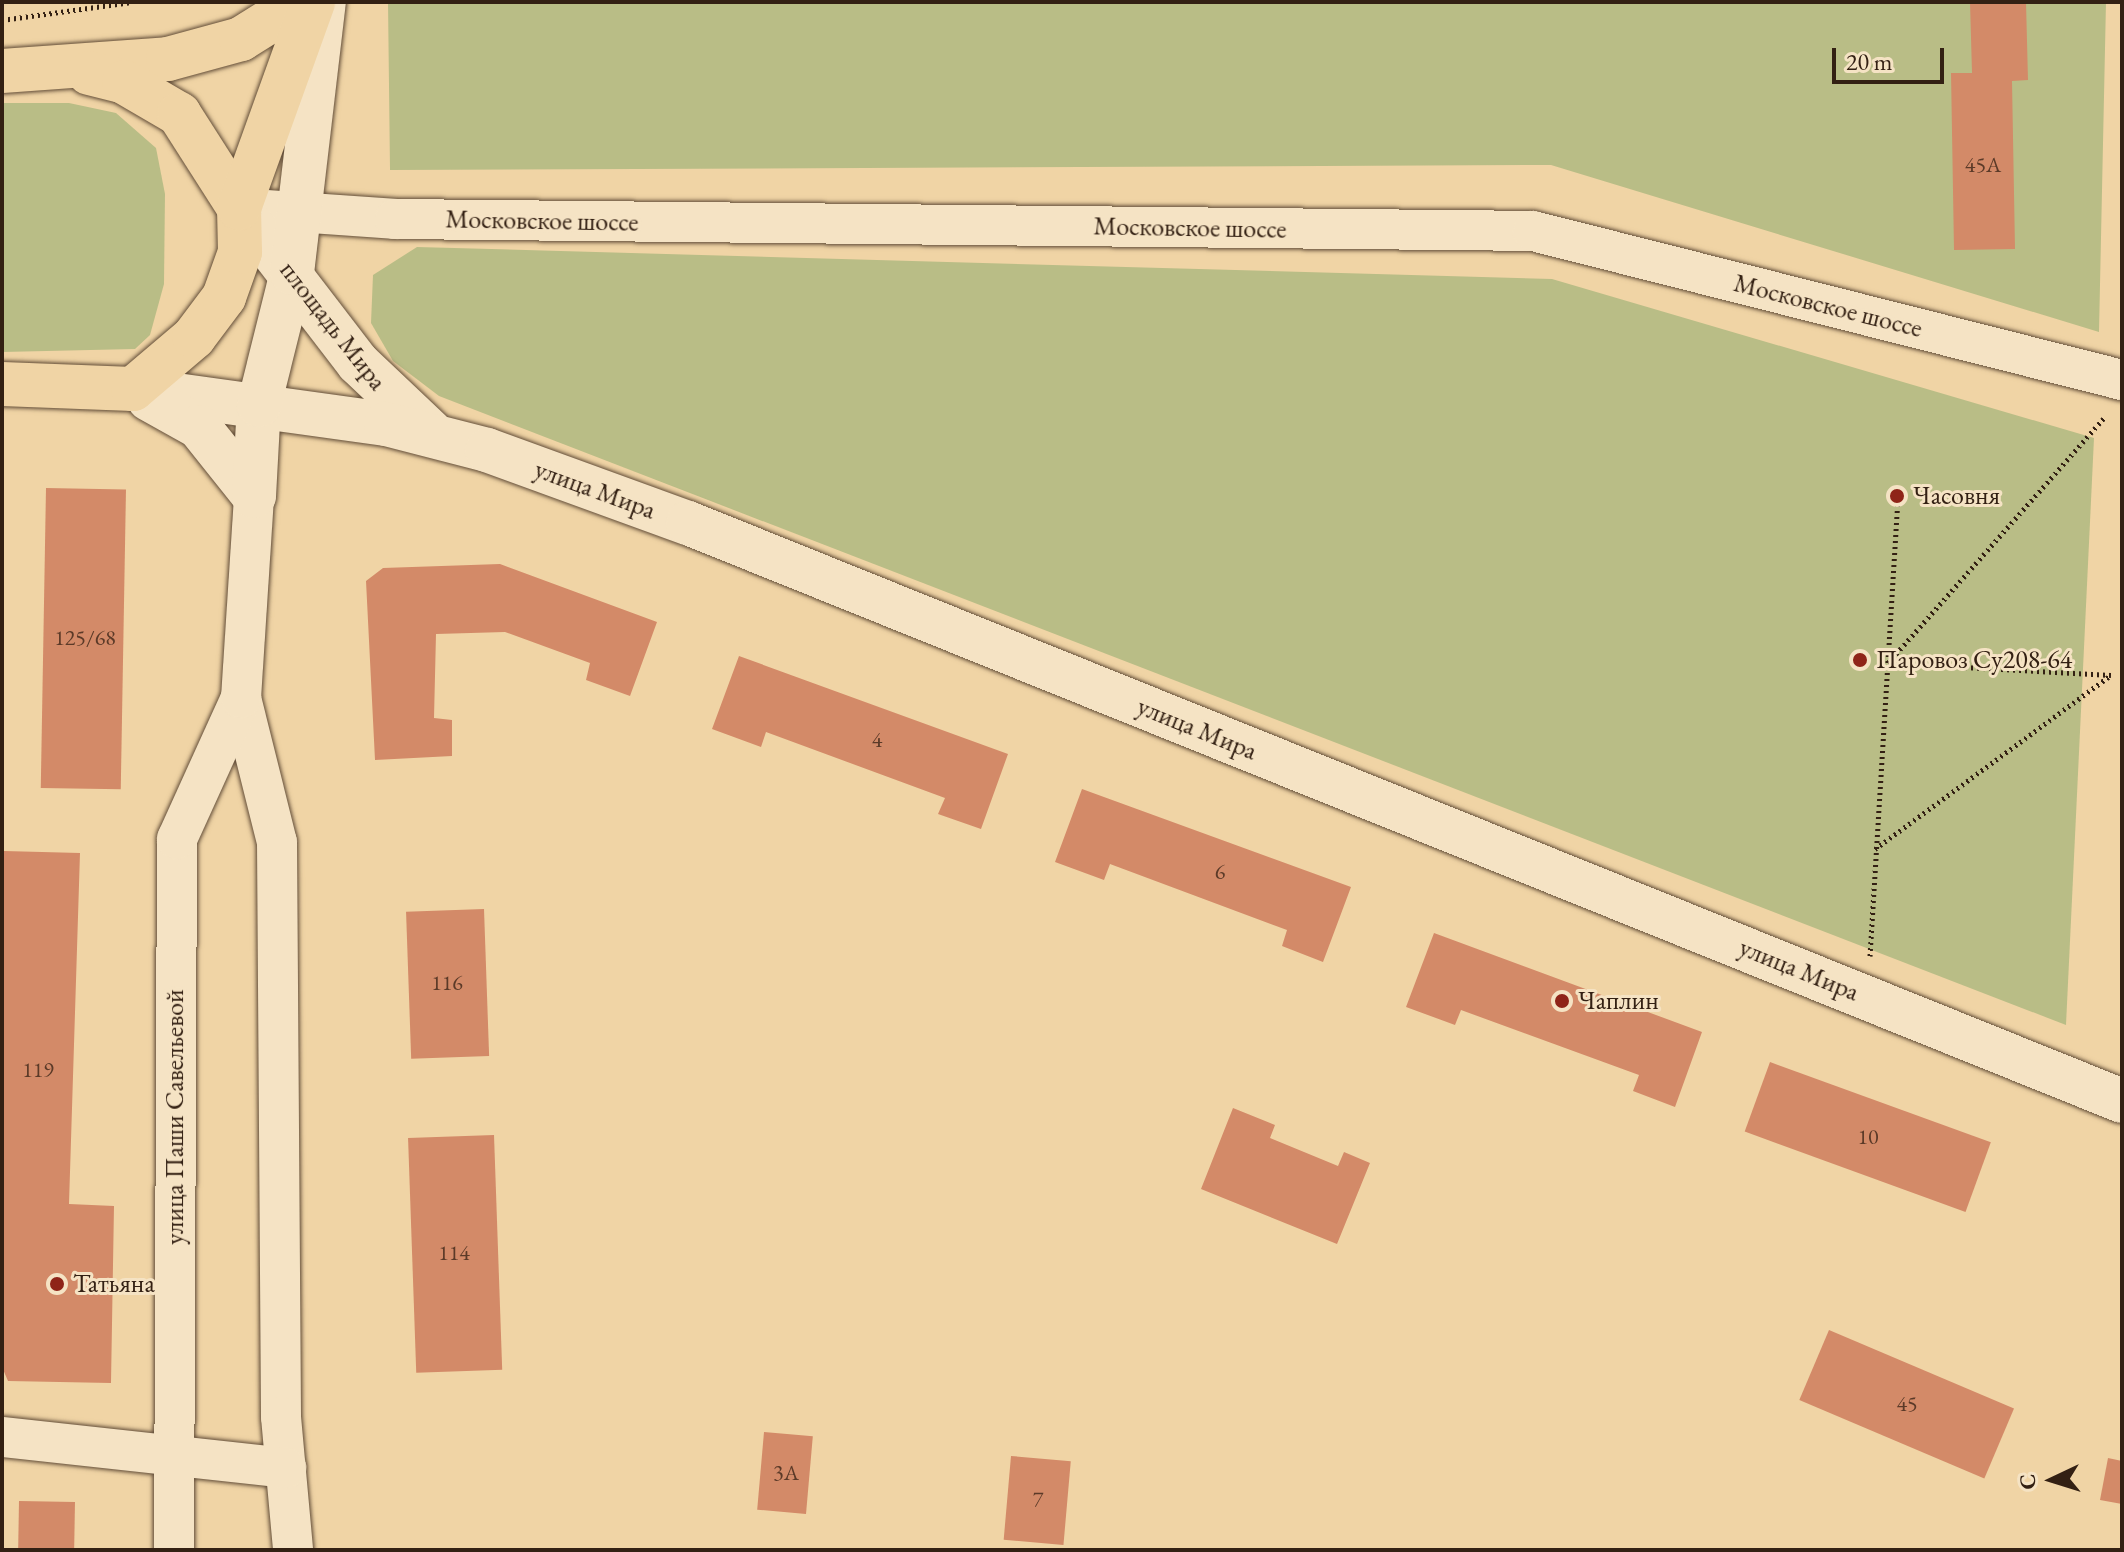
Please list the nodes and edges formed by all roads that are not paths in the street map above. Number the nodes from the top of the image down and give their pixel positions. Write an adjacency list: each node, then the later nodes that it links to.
1 (300, 2): 5 (main road, площадь Мира)
2 (313, 2): 6 (main road, площадь Мира)
3 (324, 2): 7 (street, улица Паши Савельевой)
4 (2, 71): 5 (main road, площадь Мира)
5 (79, 71): 6 (main road, площадь Мира)
6 (239, 208): 7 (street, Московское шоссе); 8 (street, площадь Мира); 10 (main road, площадь Мира)
7 (300, 211): 8 (street, улица Паши Савельевой); 11 (street, Московское шоссе)
8 (292, 273): 12 (street, улица Паши Савельевой); 13 (street, площадь Мира)
9 (2, 384): 10 (main road)
10 (133, 389): 12 (street); 14 (street)
11 (2117, 395)
12 (259, 405): 13 (street, улица Мира); 14 (street, улица Паши Савельевой)
13 (436, 436): 16 (street, улица Мира)
14 (254, 496): 15 (street, улица Паши Савельевой)
15 (241, 698): 18 (street, улица Паши Савельевой); 19 (street, улица Паши Савельевой)
16 (2122, 1101)
17 (2, 1437): 18 (street)
18 (174, 1458): 19 (street); 20 (street, улица Паши Савельевой)
19 (286, 1468): 21 (street, улица Паши Савельевой)
20 (174, 1550)
21 (293, 1550)

